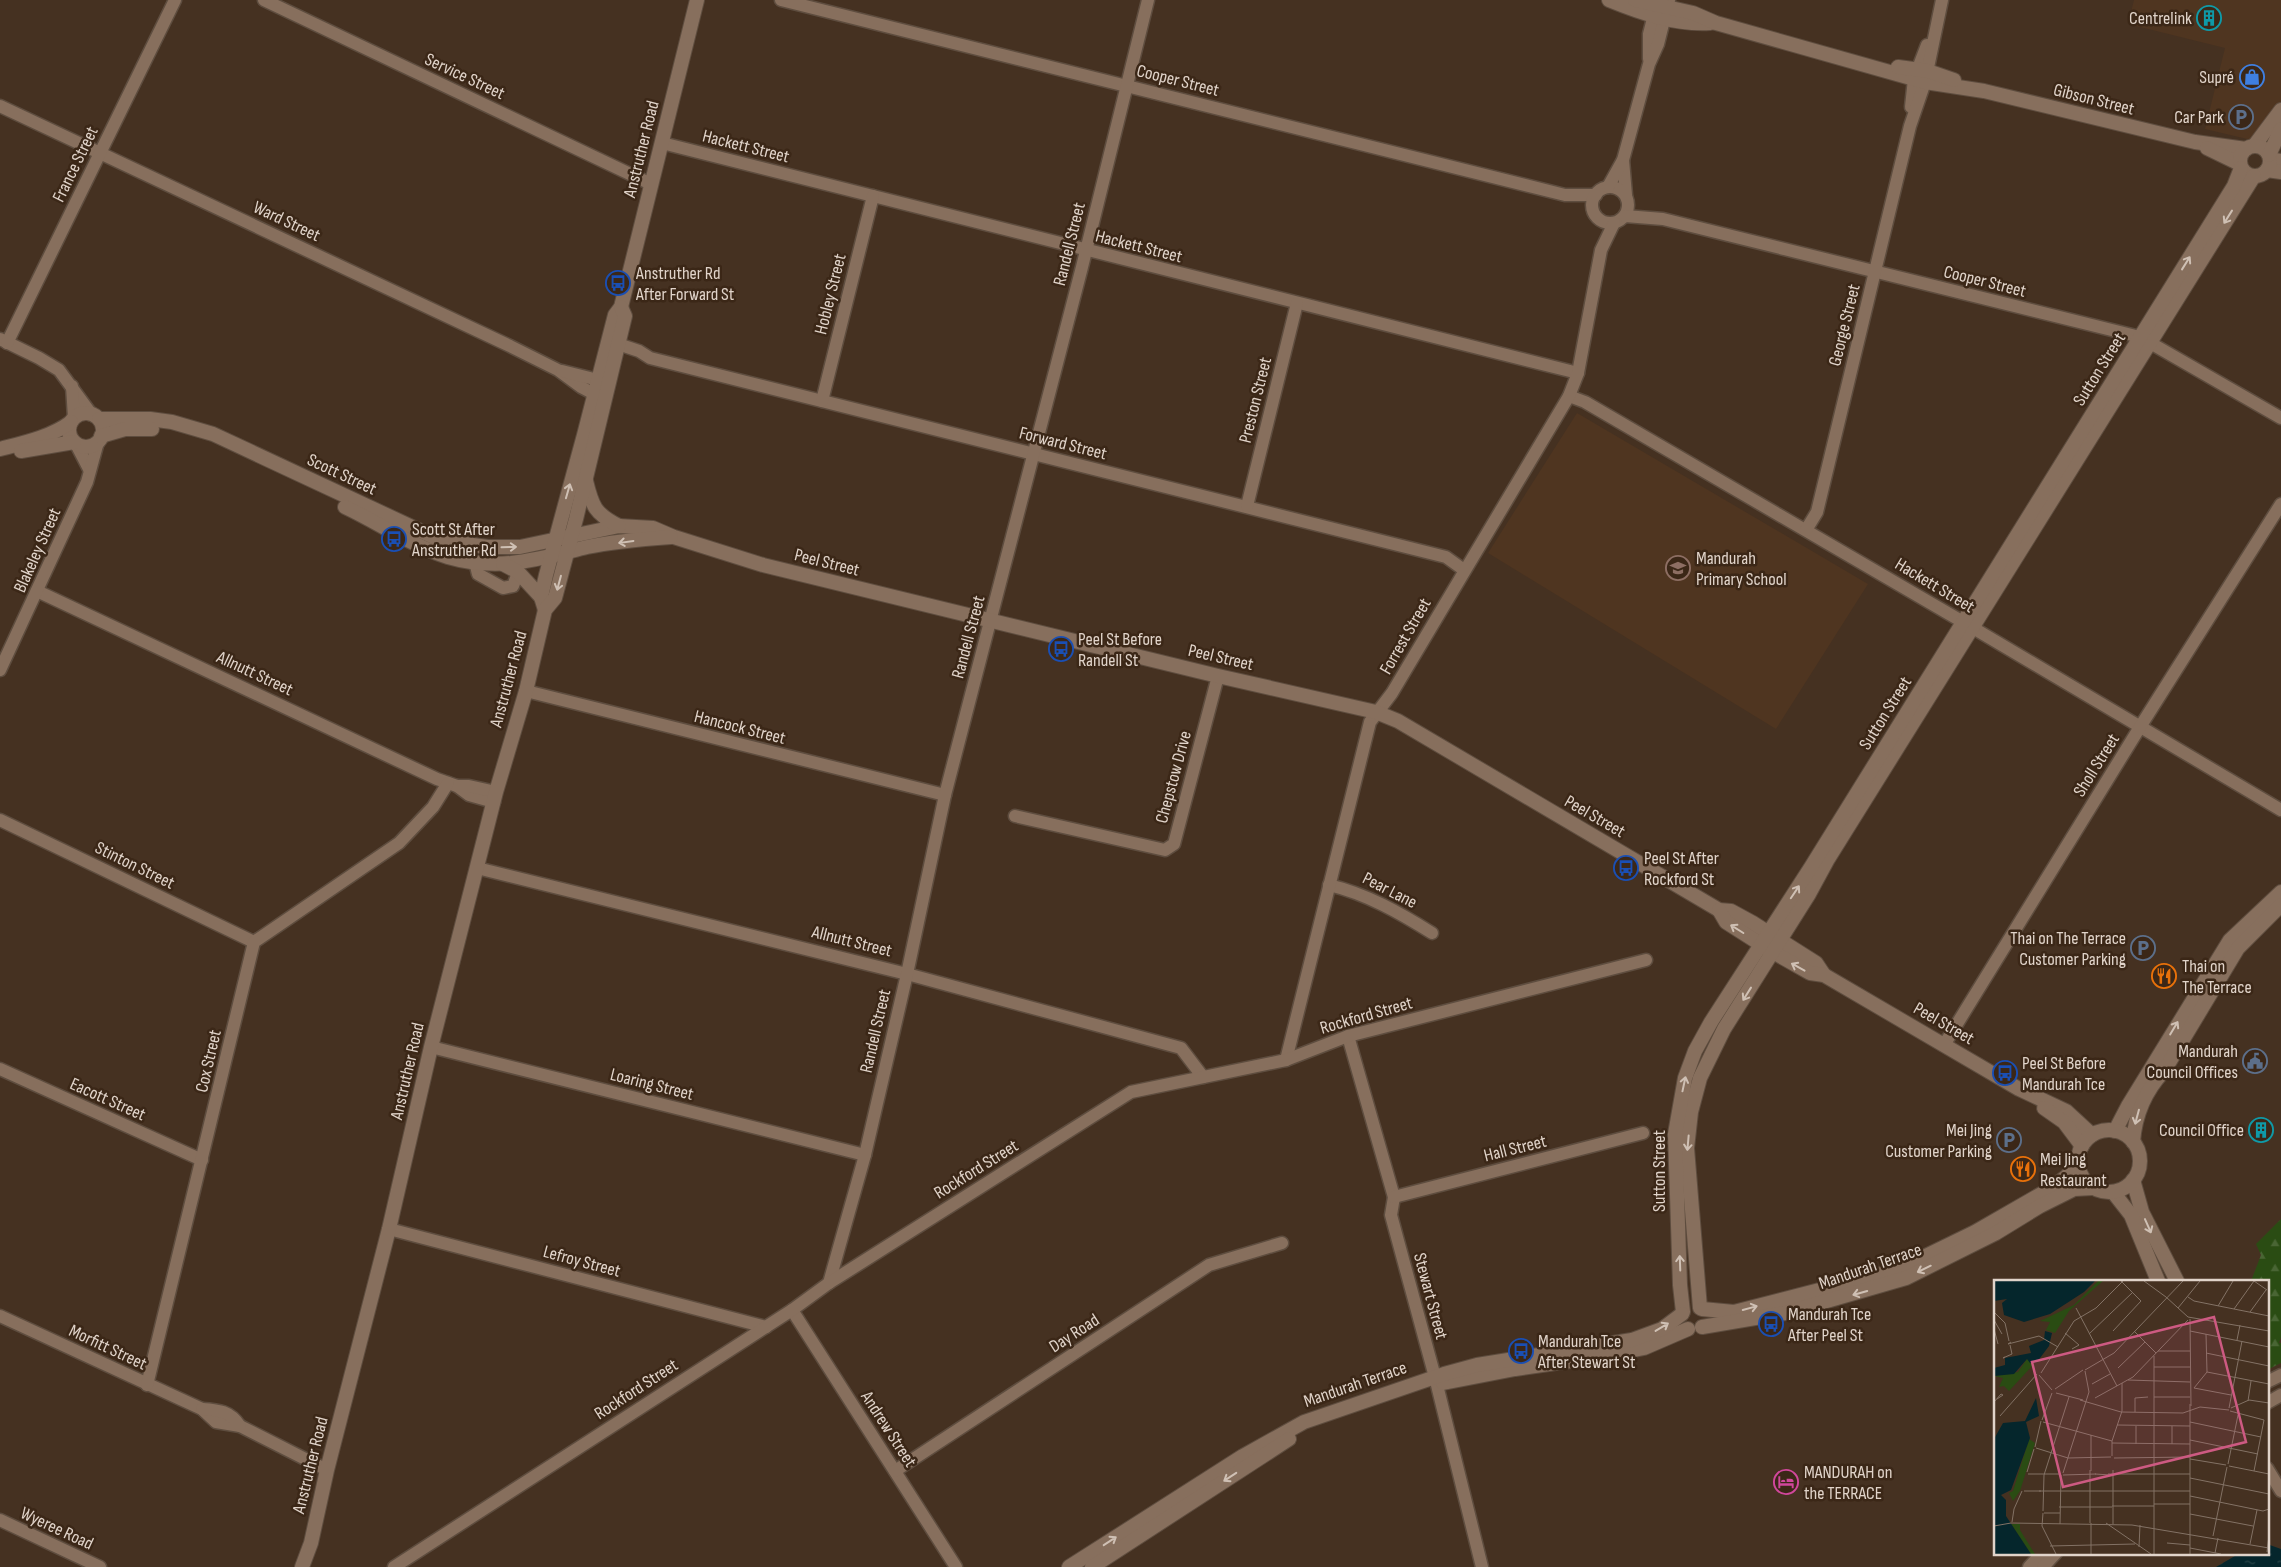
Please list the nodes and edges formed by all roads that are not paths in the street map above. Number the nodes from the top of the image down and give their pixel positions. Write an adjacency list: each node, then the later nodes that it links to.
1 (175, 0): 18 (street, France Street)
2 (264, 0): 23 (street, Service Street)
3 (697, 0): 16 (main road, Anstruther Road)
4 (781, 0): 11 (street, Cooper Street)
5 (1148, 0): 11 (street, Randell Street)
6 (1609, 0): 9 (main road, Gibson Street)
7 (1635, 0): 9 (main road, Gibson Street)
8 (1942, 0): 10 (street, George Street)
9 (1662, 8): 10 (main road, Gibson Street); 19 (street)
10 (1921, 75): 15 (main road, Gibson Street); 35 (street, George Street)
11 (1126, 85): 26 (street, Cooper Street); 34 (street, Randell Street)
12 (0, 106): 18 (street, Ward Street)
13 (2281, 110): 17 (main road)
14 (2281, 129): 20 (main road, Sutton Street)
15 (2196, 142): 17 (main road, Gibson Street); 21 (main road, Gibson Street)
16 (662, 143): 23 (main road, Anstruther Road); 27 (street, Hackett Street)
17 (2250, 147): 20 (main road); 21 (main road, Sutton Street)
18 (100, 153): 38 (street, France Street); 40 (street, Ward Street)
19 (1623, 160): 24 (street); 28 (street)
20 (2268, 164): 21 (main road, Gibson Street); 22 (main road); 37 (main road, Sutton Street, one-way to 37)
21 (2241, 166): 37 (main road, Sutton Street, one-way to 21)
22 (2281, 172)
23 (652, 184): 39 (main road, Anstruther Road)
24 (1608, 187): 25 (street); 28 (street)
25 (1596, 194): 26 (street, Cooper Street); 29 (street)
26 (1565, 195): 29 (street, Cooper Street)
27 (873, 196): 34 (street, Hackett Street); 46 (street, Hobley Street)
28 (1627, 199): 30 (street); 31 (street, Cooper Street)
29 (1596, 216): 32 (street); 33 (street, Forrest Street)
30 (1625, 216): 31 (street, Cooper Street); 32 (street)
31 (1663, 219): 35 (street, Cooper Street)
32 (1614, 223): 33 (street, Forrest Street)
33 (1601, 250): 41 (street, Forrest Street)
34 (1086, 251): 36 (street, Hackett Street); 53 (street, Randell Street)
35 (1875, 272): 37 (street, Cooper Street); 60 (street, George Street)
36 (1297, 303): 41 (street, Hackett Street); 58 (street, Preston Street)
37 (2144, 340): 48 (street, Cooper Street); 73 (main road, Sutton Street)
38 (3, 341): 43 (street)
39 (612, 347): 42 (main road, Anstruther Road); 46 (street, Forward Street)
40 (558, 370): 42 (street, Ward Street); 45 (street, Ward Street)
41 (1578, 373): 44 (street, Forrest Street)
42 (603, 381): 45 (main road, Anstruther Road)
43 (72, 386): 47 (street); 49 (street)
44 (1569, 396): 60 (street, Hackett Street); 68 (street, Forrest Street)
45 (599, 397): 56 (main road, Anstruther Road); 63 (main road, Anstruther Road, one-way to 45)
46 (822, 401): 53 (street, Forward Street)
47 (95, 417): 49 (main road); 50 (main road); 63 (main road, Scott Street, one-way to 63)
48 (2281, 418)
49 (72, 420): 51 (main road); 52 (main road)
50 (100, 439): 51 (main road); 55 (street, Blakeley Street); 66 (main road, Scott Street)
51 (75, 443): 54 (main road); 55 (street)
52 (0, 449)
53 (1032, 454): 58 (street, Forward Street); 72 (street, Randell Street)
54 (0, 457)
55 (89, 469): 70 (street, Blakeley Street)
56 (586, 478): 59 (main road); 61 (main road, Anstruther Road)
57 (2281, 504): 78 (street, Sholl Street)
58 (1247, 506): 68 (street, Forward Street)
59 (619, 526): 61 (main road, Peel Street); 62 (main road, Peel Street)
60 (1806, 530): 73 (street, Hackett Street)
61 (571, 535): 63 (main road, Scott Street); 64 (main road, Anstruther Road)
62 (674, 537): 64 (main road, Peel Street, one-way to 64); 72 (main road, Peel Street)
63 (555, 538): 65 (main road, Anstruther Road)
64 (566, 553): 65 (main road, Scott Street); 71 (main road, Anstruther Road, one-way to 71)
65 (550, 557): 67 (main road, Scott Street); 71 (main road, Anstruther Road)
66 (475, 562): 67 (main road, Scott Street); 69 (street)
67 (503, 564): 71 (main road)
68 (1464, 570): 77 (street, Forrest Street)
69 (516, 578)
70 (38, 591): 74 (street, Blakeley Street); 79 (street, Allnutt Street)
71 (544, 603): 76 (main road, Anstruther Road)
72 (990, 620): 75 (main road, Peel Street); 80 (street, Randell Street)
73 (1967, 624): 78 (street, Hackett Street); 86 (main road, Sutton Street)
74 (0, 670)
75 (1218, 676): 77 (main road, Peel Street); 83 (street, Chepstow Drive)
76 (526, 691): 80 (street, Hancock Street); 81 (main road, Anstruther Road)
77 (1376, 712): 87 (street, Forrest Street); 91 (main road, Peel Street)
78 (2140, 727): 82 (street, Hackett Street); 99 (street, Sholl Street)
79 (447, 783): 81 (street, Allnutt Street); 92 (street)
80 (945, 795): 95 (street, Randell Street)
81 (495, 797): 85 (main road, Anstruther Road)
82 (2281, 810)
83 (1015, 816)
84 (0, 820): 92 (street, Stinton Street)
85 (477, 868): 95 (street, Allnutt Street); 100 (main road, Anstruther Road)
86 (1816, 870): 91 (main road, Sutton Street, one-way to 86); 93 (main road, Sutton Street)
87 (1329, 884): 90 (street, Pear Lane); 101 (street, Forrest Street)
88 (2281, 892): 105 (main road, one-way to 88)
89 (2281, 905): 108 (main road, one-way to 108)
90 (1432, 933)
91 (1764, 938): 93 (main road, Peel Street); 96 (main road, Sutton Street)
92 (254, 942): 111 (street, Cox Street)
93 (1776, 946): 97 (main road, Sutton Street, one-way to 97); 99 (main road, Peel Street)
94 (1646, 960): 98 (street, Rockford Street)
95 (907, 974): 103 (street, Allnutt Street); 110 (street, Randell Street)
96 (1711, 1022): 97 (main road); 124 (main road, Sutton Street, one-way to 96)
97 (1724, 1029): 122 (main road, Sutton Street, one-way to 122)
98 (1348, 1036): 101 (street, Rockford Street); 116 (street, Stewart Street)
99 (1944, 1045): 104 (main road, Peel Street)
100 (431, 1047): 110 (street, Loaring Street); 117 (main road, Anstruther Road)
101 (1286, 1060): 103 (street, Rockford Street)
102 (0, 1069): 111 (street, Eacott Street)
103 (1203, 1078): 121 (street, Rockford Street)
104 (2020, 1089): 107 (main road, Peel Street); 109 (main road, Peel Street)
105 (2115, 1131): 107 (main road); 108 (main road)
106 (1643, 1133): 116 (street, Hall Street)
107 (2092, 1135): 109 (main road)
108 (2133, 1142): 113 (main road)
109 (2082, 1146): 112 (main road)
110 (865, 1155): 121 (street, Randell Street)
111 (202, 1160): 132 (street, Cox Street)
112 (2078, 1162): 114 (main road); 122 (main road, Mandurah Terrace, one-way to 112)
113 (2133, 1180): 115 (main road); 120 (main road, one-way to 120)
114 (2093, 1188): 115 (main road); 127 (main road, Mandurah Terrace, one-way to 127)
115 (2112, 1192): 119 (main road)
116 (1394, 1197): 130 (street, Stewart Street)
117 (389, 1229): 126 (street, Lefroy Street); 135 (main road, Anstruther Road)
118 (1282, 1243): 137 (street, Day Road)
119 (2158, 1280)
120 (2176, 1280)
121 (829, 1283): 123 (street, Rockford Street)
122 (1701, 1309): 124 (main road); 127 (main road)
123 (792, 1310): 126 (street, Rockford Street); 137 (street, Andrew Street)
124 (1683, 1313): 128 (main road); 130 (main road, Mandurah Terrace, one-way to 124)
125 (0, 1316): 132 (street, Morfitt Street)
126 (766, 1327): 146 (street, Rockford Street)
127 (1702, 1327): 128 (main road)
128 (1688, 1328): 130 (main road, Mandurah Terrace)
129 (2281, 1376): 131 (street)
130 (1436, 1381): 148 (main road, Mandurah Terrace, one-way to 130); 149 (main road, Mandurah Terrace, one-way to 149); 150 (street, Stewart Street)
131 (2268, 1382)
132 (147, 1385): 135 (street, Morfitt Street)
133 (2281, 1395): 134 (street)
134 (2268, 1402)
135 (327, 1470): 140 (main road, Anstruther Road)
136 (2268, 1470): 138 (street)
137 (895, 1471): 147 (street, Andrew Street)
138 (2281, 1490)
139 (0, 1520): 143 (street, Wyeree Road)
140 (310, 1543): 144 (main road, Anstruther Road); 145 (main road, Anstruther Road)
141 (2041, 1554): 151 (street)
142 (2055, 1554): 152 (street)
143 (100, 1567)
144 (302, 1567)
145 (309, 1567)
146 (394, 1567)
147 (956, 1567)
148 (1069, 1567)
149 (1092, 1567)
150 (1482, 1567)
151 (2030, 1567)
152 (2043, 1567)

